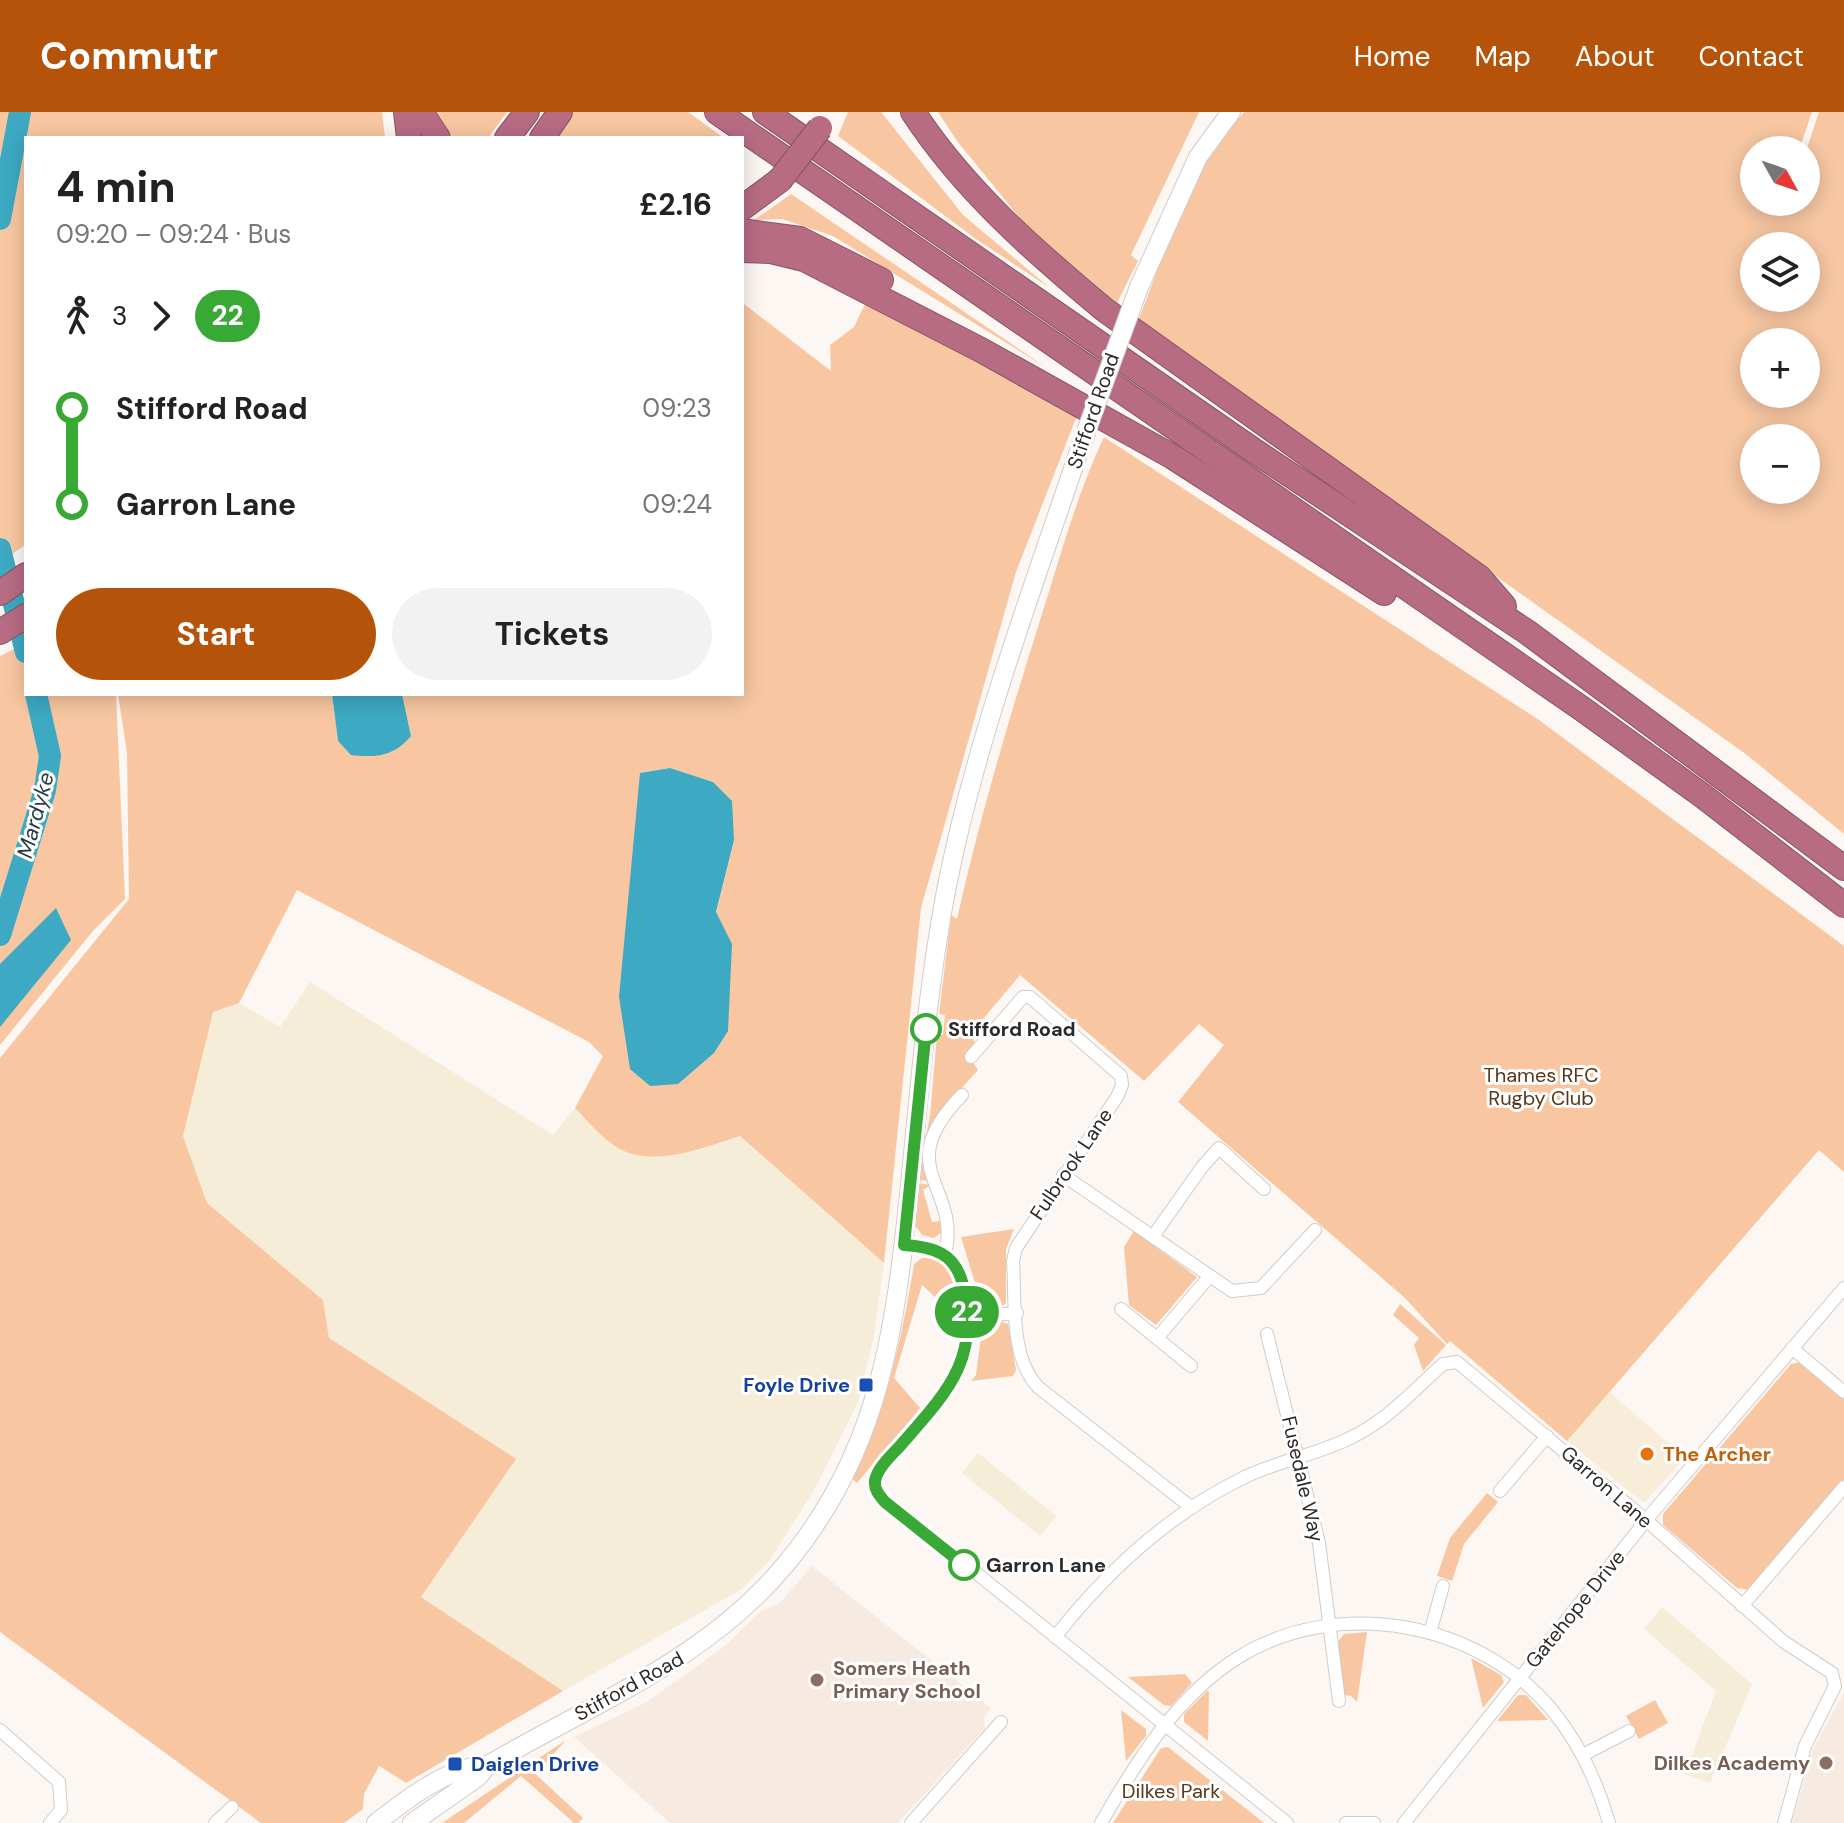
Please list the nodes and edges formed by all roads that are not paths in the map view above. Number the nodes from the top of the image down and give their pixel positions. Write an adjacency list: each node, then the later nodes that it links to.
1 (406, 112): 11 (highway)
2 (421, 112): 12 (highway)
3 (527, 112): 13 (highway)
4 (560, 112): 14 (highway)
5 (717, 112): 18 (highway)
6 (765, 112): 19 (highway)
7 (897, 112): 19 (highway)
8 (913, 112): 24 (highway)
9 (1231, 112): 33 (main road, Stifford Road, bridge)
10 (824, 120): 15 (highway, bridge)
11 (409, 136)
12 (437, 136)
13 (509, 136)
14 (543, 136)
15 (744, 207)
16 (744, 231): 18 (highway)
17 (744, 250): 26 (highway)
18 (1247, 480): 26 (highway)
19 (1383, 535): 24 (highway)
20 (24, 576): 21 (highway)
21 (0, 593)
22 (24, 617): 23 (highway)
23 (0, 632)
24 (1527, 632): 25 (highway)
25 (1844, 868)
26 (1844, 907)
27 (971, 1057): 29 (street, Fulbrook Lane)
28 (962, 1095): 34 (street)
29 (1063, 1175): 32 (street); 38 (street, Fulbrook Lane)
30 (1264, 1189): 32 (street)
31 (1315, 1230): 35 (street)
32 (1154, 1235): 35 (street)
33 (904, 1245): 34 (street); 63 (main road, Stifford Road)
34 (945, 1254): 39 (street)
35 (1209, 1277): 41 (street)
36 (1844, 1288): 42 (street, Gatehope Drive)
37 (1121, 1309): 41 (street)
38 (1017, 1313): 39 (street); 49 (street, Fulbrook Lane)
39 (968, 1317): 55 (street)
40 (1267, 1334): 46 (street, Fusedale Way)
41 (1157, 1338): 43 (street)
42 (1792, 1348): 44 (street); 50 (street, Gatehope Drive)
43 (1191, 1366)
44 (1844, 1392)
45 (1547, 1436): 46 (street, Garron Lane); 48 (street); 50 (street, Garron Lane)
46 (1300, 1457): 49 (street, Garron Lane); 53 (street, Fusedale Way)
47 (1844, 1487): 52 (street)
48 (1500, 1491)
49 (1192, 1508): 55 (street, Garron Lane)
50 (1646, 1520): 52 (street, Garron Lane); 56 (street, Gatehope Drive)
51 (1443, 1586): 54 (street)
52 (1742, 1606): 76 (street, Garron Lane)
53 (1331, 1625): 54 (street); 57 (street, Fusedale Way); 59 (street)
54 (1430, 1633): 56 (street)
55 (1055, 1637): 59 (street)
56 (1519, 1679): 62 (street); 74 (street, Gatehope Drive)
57 (1339, 1701)
58 (1001, 1722): 69 (street)
59 (1166, 1725): 70 (street); 71 (street)
60 (0, 1730): 66 (street)
61 (1629, 1731): 62 (street)
62 (1583, 1755): 75 (street)
63 (488, 1765): 65 (main road, Stifford Road); 68 (main road, Stifford Road)
64 (232, 1807): 67 (street)
65 (382, 1821)
66 (50, 1823)
67 (215, 1823)
68 (412, 1823)
69 (911, 1823)
70 (1101, 1823)
71 (1287, 1823)
72 (1346, 1823): 73 (street)
73 (1374, 1823)
74 (1404, 1823)
75 (1609, 1823)
76 (1784, 1823)

